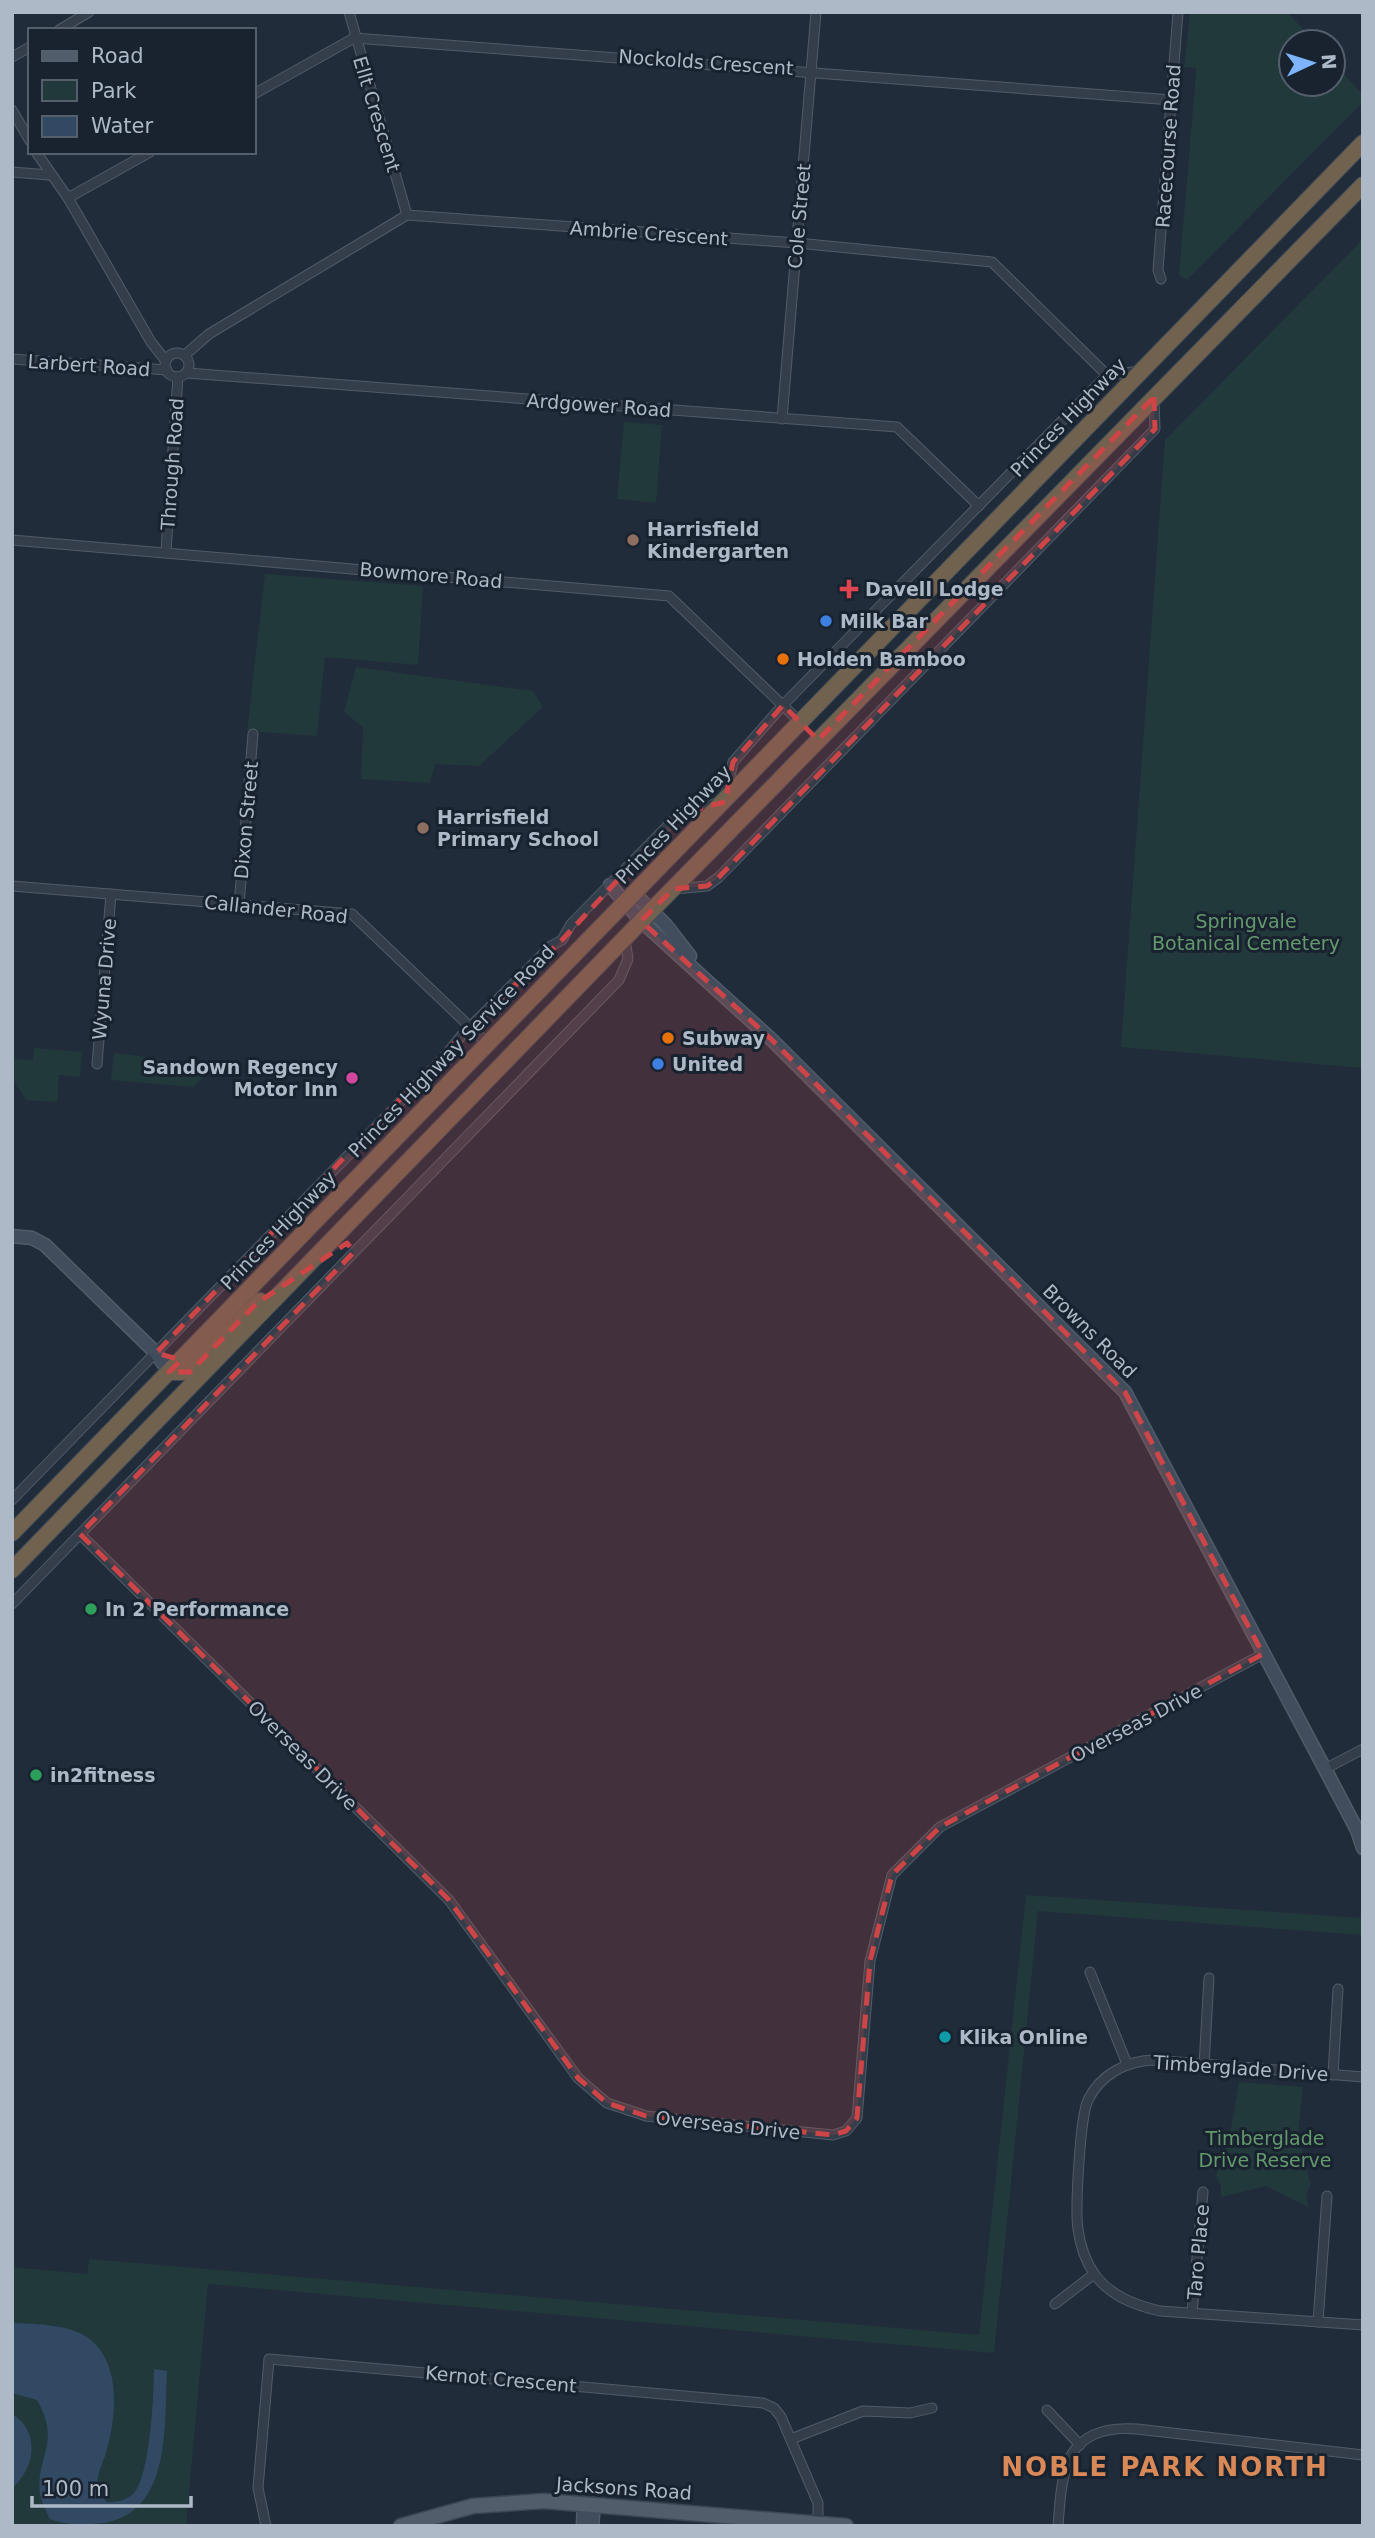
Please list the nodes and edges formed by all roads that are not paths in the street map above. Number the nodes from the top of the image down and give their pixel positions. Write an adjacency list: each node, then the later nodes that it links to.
1 (89, 12): 5 (street)
2 (348, 12): 6 (street, Ellt Crescent)
3 (816, 12): 9 (street, Cole Street)
4 (1178, 12): 11 (street, Racecourse Road)
5 (62, 28)
6 (354, 38): 9 (street, Nockolds Crescent); 10 (street); 21 (street, Ellt Crescent)
7 (28, 48): 8 (street)
8 (12, 57)
9 (810, 70): 11 (street, Nockolds Crescent); 22 (street, Cole Street)
10 (256, 93)
11 (1171, 100): 23 (street, Racecourse Road)
12 (12, 110): 13 (street)
13 (28, 138)
14 (1363, 143): 27 (highway, Princes Highway)
15 (38, 154): 18 (street)
16 (146, 154): 20 (street)
17 (12, 172): 18 (street)
18 (49, 175): 20 (street)
19 (1363, 185): 30 (highway)
20 (68, 198): 26 (street)
21 (407, 215): 22 (street, Ambrie Crescent); 24 (street)
22 (797, 243): 29 (street, Ambrie Crescent); 31 (street, Cole Street)
23 (1161, 279)
24 (185, 355): 26 (street); 28 (street, Through Road)
25 (12, 359): 26 (street, Larbert Road)
26 (166, 365): 28 (street)
27 (1142, 371): 29 (street); 36 (highway, Princes Highway)
28 (183, 375): 31 (street, Ardgower Road); 34 (street, Through Road)
29 (1107, 375): 32 (street)
30 (1154, 397): 38 (highway); 44 (street)
31 (782, 419): 32 (street, Ardgower Road)
32 (979, 506): 35 (street)
33 (12, 540): 34 (street, Bowmore Road)
34 (166, 551): 35 (street, Bowmore Road)
35 (783, 705): 36 (street, Bowmore Road); 41 (street)
36 (800, 722): 38 (highway); 39 (highway, Princes Highway)
37 (253, 734): 47 (street, Dixon Street)
38 (818, 741): 40 (highway)
39 (776, 748): 40 (highway); 41 (highway, Princes Highway)
40 (795, 767): 44 (highway)
41 (724, 802): 42 (street, Princes Highway Service Road); 46 (highway, Princes Highway)
42 (610, 885): 46 (street, Browns Road); 50 (street, Princes Highway Service Road)
43 (12, 886): 45 (street, Callander Road)
44 (673, 889): 48 (highway)
45 (111, 894): 47 (street, Callander Road); 52 (street, Wyuna Drive)
46 (630, 899): 48 (street, Browns Road); 51 (highway, Princes Highway)
47 (239, 905): 50 (street, Callander Road)
48 (647, 915): 49 (highway); 63 (street, Browns Road)
49 (625, 939): 54 (highway); 60 (street)
50 (471, 1026): 51 (street, Callander Road); 55 (street, Princes Highway Service Road)
51 (488, 1044): 56 (highway, Princes Highway)
52 (97, 1064)
53 (12, 1236): 55 (street)
54 (305, 1270): 57 (highway); 61 (highway)
55 (156, 1353): 56 (street); 57 (street); 58 (street, Princes Highway Service Road)
56 (188, 1353): 57 (highway, Princes Highway)
57 (169, 1372): 59 (highway, Princes Highway)
58 (12, 1500)
59 (12, 1534)
60 (80, 1534): 62 (street); 63 (street, Overseas Drive)
61 (12, 1570)
62 (12, 1604)
63 (1264, 1654): 65 (street, Browns Road)
64 (1363, 1749): 65 (street)
65 (1325, 1769): 66 (street, Browns Road)
66 (1360, 1831): 67 (street, Browns Road)
67 (1363, 1848)
68 (1090, 1972): 71 (street)
69 (1209, 1978): 72 (street)
70 (1338, 1989): 73 (street)
71 (1127, 2064): 72 (street, Timberglade Drive); 77 (street, Timberglade Drive)
72 (1204, 2065): 73 (street, Timberglade Drive)
73 (1333, 2075): 74 (street, Timberglade Drive)
74 (1363, 2077)
75 (1203, 2192): 79 (street, Taro Place)
76 (1327, 2196): 80 (street)
77 (1094, 2274): 78 (street); 79 (street, Timberglade Drive)
78 (1055, 2304)
79 (1192, 2312): 80 (street, Timberglade Drive)
80 (1318, 2322): 81 (street, Timberglade Drive)
81 (1363, 2325)
82 (932, 2408): 84 (street)
83 (1047, 2410): 85 (street)
84 (791, 2439): 88 (street, Kernot Crescent); 89 (street, Kernot Crescent)
85 (1080, 2445): 86 (street); 94 (street)
86 (1363, 2455)
87 (589, 2504): 88 (main road, Jacksons Road); 90 (main road, Jacksons Road); 91 (street); 92 (street)
88 (818, 2523): 93 (main road, Jacksons Road)
89 (266, 2526)
90 (401, 2526)
91 (583, 2526)
92 (592, 2526)
93 (846, 2526)
94 (1058, 2526)

